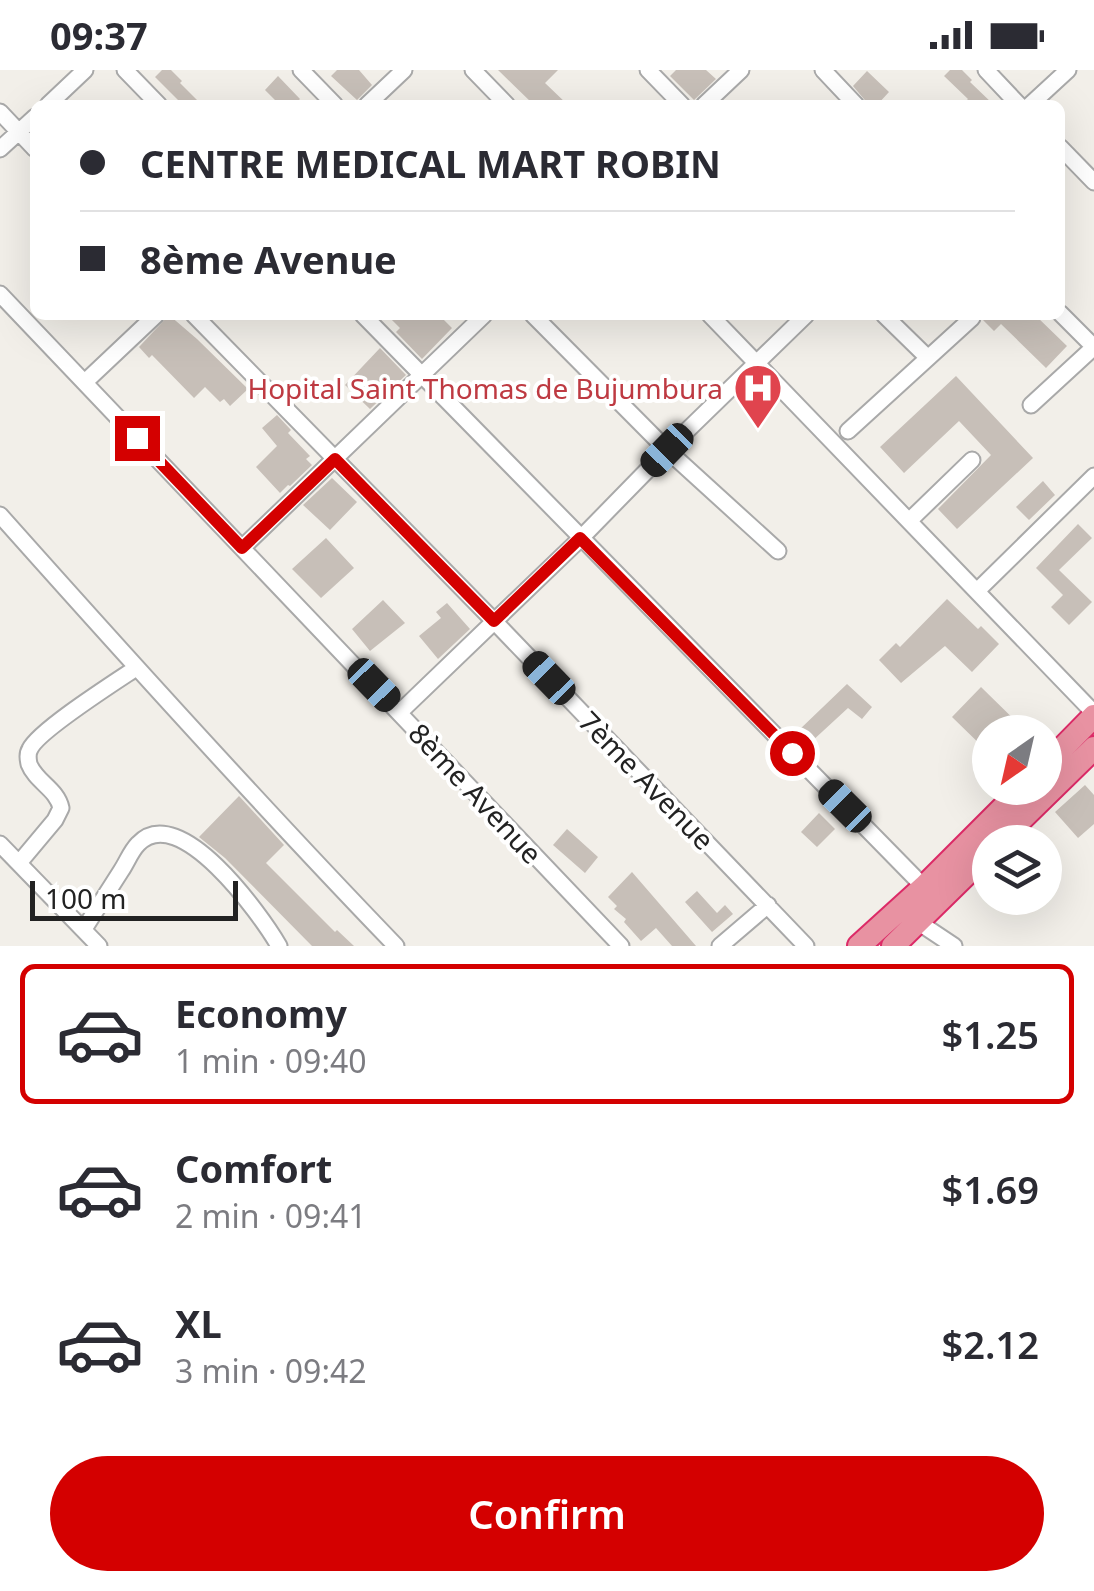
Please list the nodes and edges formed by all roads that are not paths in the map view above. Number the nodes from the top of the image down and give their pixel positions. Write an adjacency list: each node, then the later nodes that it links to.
1 (85, 70): 11 (street)
2 (126, 70): 12 (street)
3 (301, 70): 13 (street)
4 (404, 70): 14 (street)
5 (473, 70): 15 (street)
6 (648, 70): 16 (street)
7 (740, 70): 17 (street)
8 (823, 70): 18 (street)
9 (986, 70): 19 (street)
10 (1068, 70): 20 (street)
11 (53, 100)
12 (154, 100)
13 (329, 100)
14 (372, 100)
15 (502, 100)
16 (677, 100)
17 (709, 100)
18 (851, 100)
19 (1015, 100)
20 (1035, 100)
21 (0, 112): 23 (street)
22 (30, 122): 23 (street)
23 (19, 132): 24 (street); 25 (street)
24 (30, 144)
25 (0, 149)
26 (1065, 152): 27 (street)
27 (1094, 182)
28 (0, 294): 43 (street, 8ème Avenue)
29 (1065, 318): 39 (street)
30 (151, 320): 43 (street)
31 (199, 320): 47 (street, 7ème Avenue)
32 (368, 320): 42 (street)
33 (479, 320): 42 (street)
34 (538, 320): 46 (street)
35 (715, 320): 41 (street)
36 (801, 320): 41 (street)
37 (889, 320): 40 (street)
38 (970, 320): 40 (street)
39 (1094, 347): 44 (street)
40 (927, 357): 45 (street)
41 (756, 362): 46 (street); 51 (street)
42 (422, 374): 47 (street); 52 (street)
43 (85, 382): 53 (street, 8ème Avenue)
44 (1030, 405)
45 (848, 431)
46 (667, 450): 52 (street); 54 (street)
47 (335, 459): 53 (street); 56 (street, 7ème Avenue)
48 (972, 460): 51 (street)
49 (1094, 476): 55 (street)
50 (0, 515): 57 (street)
51 (909, 521): 55 (street)
52 (580, 538): 56 (street); 67 (street)
53 (242, 548): 58 (street, 8ème Avenue)
54 (778, 551)
55 (977, 591): 59 (street)
56 (494, 621): 58 (street); 68 (street, 7ème Avenue)
57 (136, 668): 65 (street); 73 (street)
58 (400, 712): 74 (street, 8ème Avenue)
59 (1094, 715): 60 (highway)
60 (1062, 748)
61 (1094, 748): 63 (highway)
62 (1006, 805): 67 (highway)
63 (1015, 825)
64 (0, 844): 65 (street)
65 (19, 864): 70 (street)
66 (972, 865): 69 (highway)
67 (924, 887): 69 (highway)
68 (768, 906): 75 (street); 76 (street, 7ème Avenue)
69 (909, 916): 77 (highway); 78 (highway); 79 (street)
70 (84, 930): 71 (street); 72 (street)
71 (99, 946)
72 (280, 946)
73 (396, 946)
74 (621, 946)
75 (720, 946)
76 (806, 946)
77 (859, 946)
78 (893, 946)
79 (954, 946)

